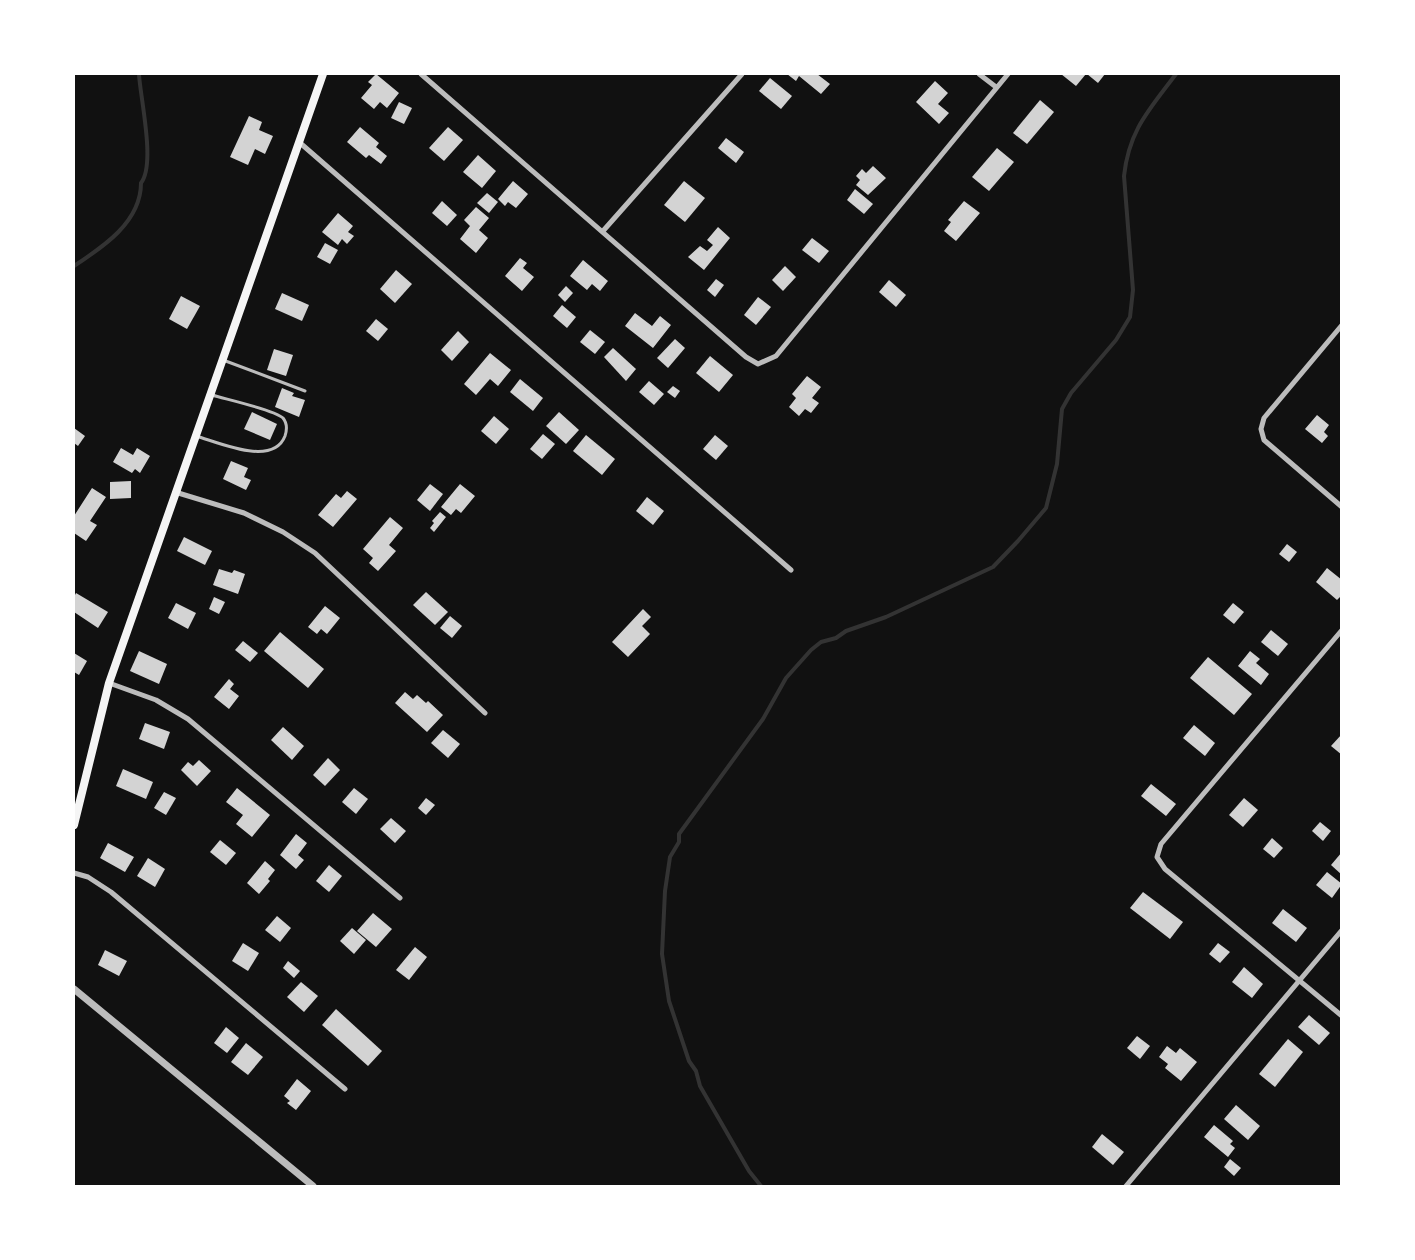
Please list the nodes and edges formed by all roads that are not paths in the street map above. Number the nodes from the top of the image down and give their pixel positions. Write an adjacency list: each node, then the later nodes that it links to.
1 (323, 74): 7 (main road)
2 (421, 74): 8 (street)
3 (742, 74): 8 (street)
4 (979, 74): 6 (street)
5 (1008, 74): 6 (street)
6 (996, 87): 8 (street)
7 (299, 142): 10 (main road); 16 (street)
8 (603, 231)
9 (1341, 325): 15 (street)
10 (222, 360): 11 (lane); 12 (main road)
11 (305, 391)
12 (209, 394): 13 (main road); 13 (lane)
13 (195, 436): 14 (main road)
14 (175, 492): 18 (main road); 19 (street)
15 (1341, 507)
16 (791, 570)
17 (1341, 630): 24 (street)
18 (109, 683): 20 (main road); 22 (street)
19 (485, 713)
20 (74, 825)
21 (74, 873): 27 (street)
22 (399, 898)
23 (1341, 930): 24 (street)
24 (1299, 981): 26 (street); 29 (street)
25 (74, 989): 28 (street)
26 (1341, 1016)
27 (345, 1089)
28 (313, 1186)
29 (1126, 1186)

